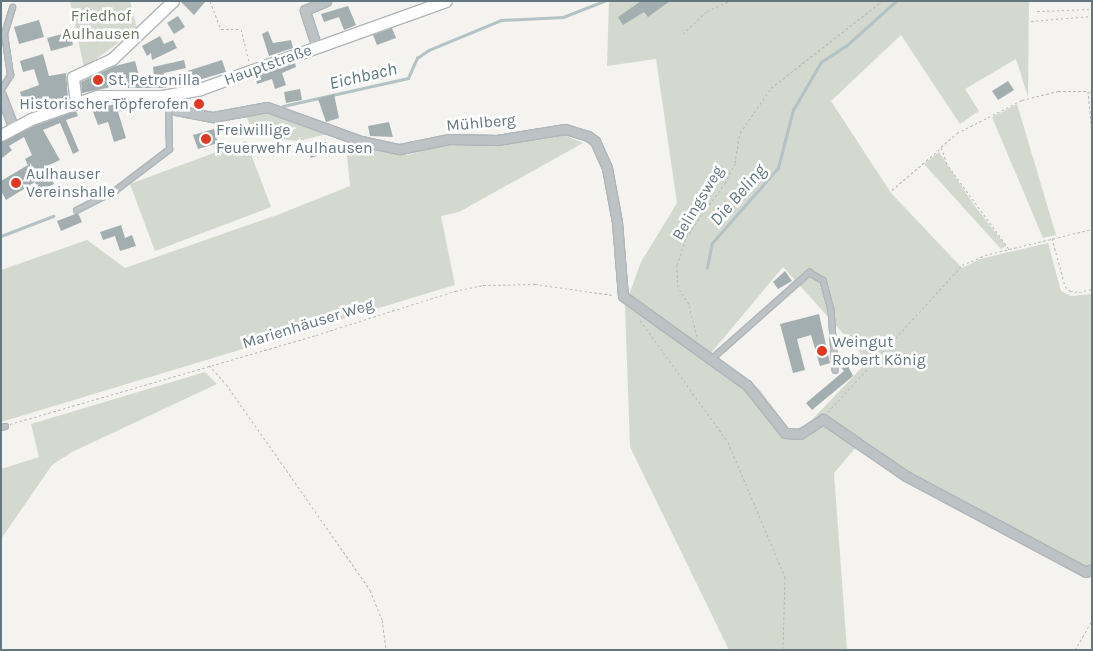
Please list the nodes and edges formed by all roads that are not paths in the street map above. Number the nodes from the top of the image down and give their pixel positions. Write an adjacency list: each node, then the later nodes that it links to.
1 (173, 1): 11 (main road)
2 (300, 1): 6 (street)
3 (326, 1): 6 (street)
4 (446, 1): 7 (main road, Hauptstraße)
5 (12, 7): 8 (lane)
6 (305, 10): 7 (street)
7 (318, 48): 10 (main road, Hauptstraße)
8 (1, 89)
9 (1, 96): 12 (street)
10 (165, 101): 11 (main road, Hauptstraße); 14 (lane); 15 (street, Mühlberg)
11 (76, 103): 12 (main road, Hauptstraße)
12 (13, 126): 13 (main road, Hauptstraße)
13 (1, 134)
14 (76, 210)
15 (709, 356): 16 (lane); 17 (street)
16 (835, 370)
17 (1092, 569)

